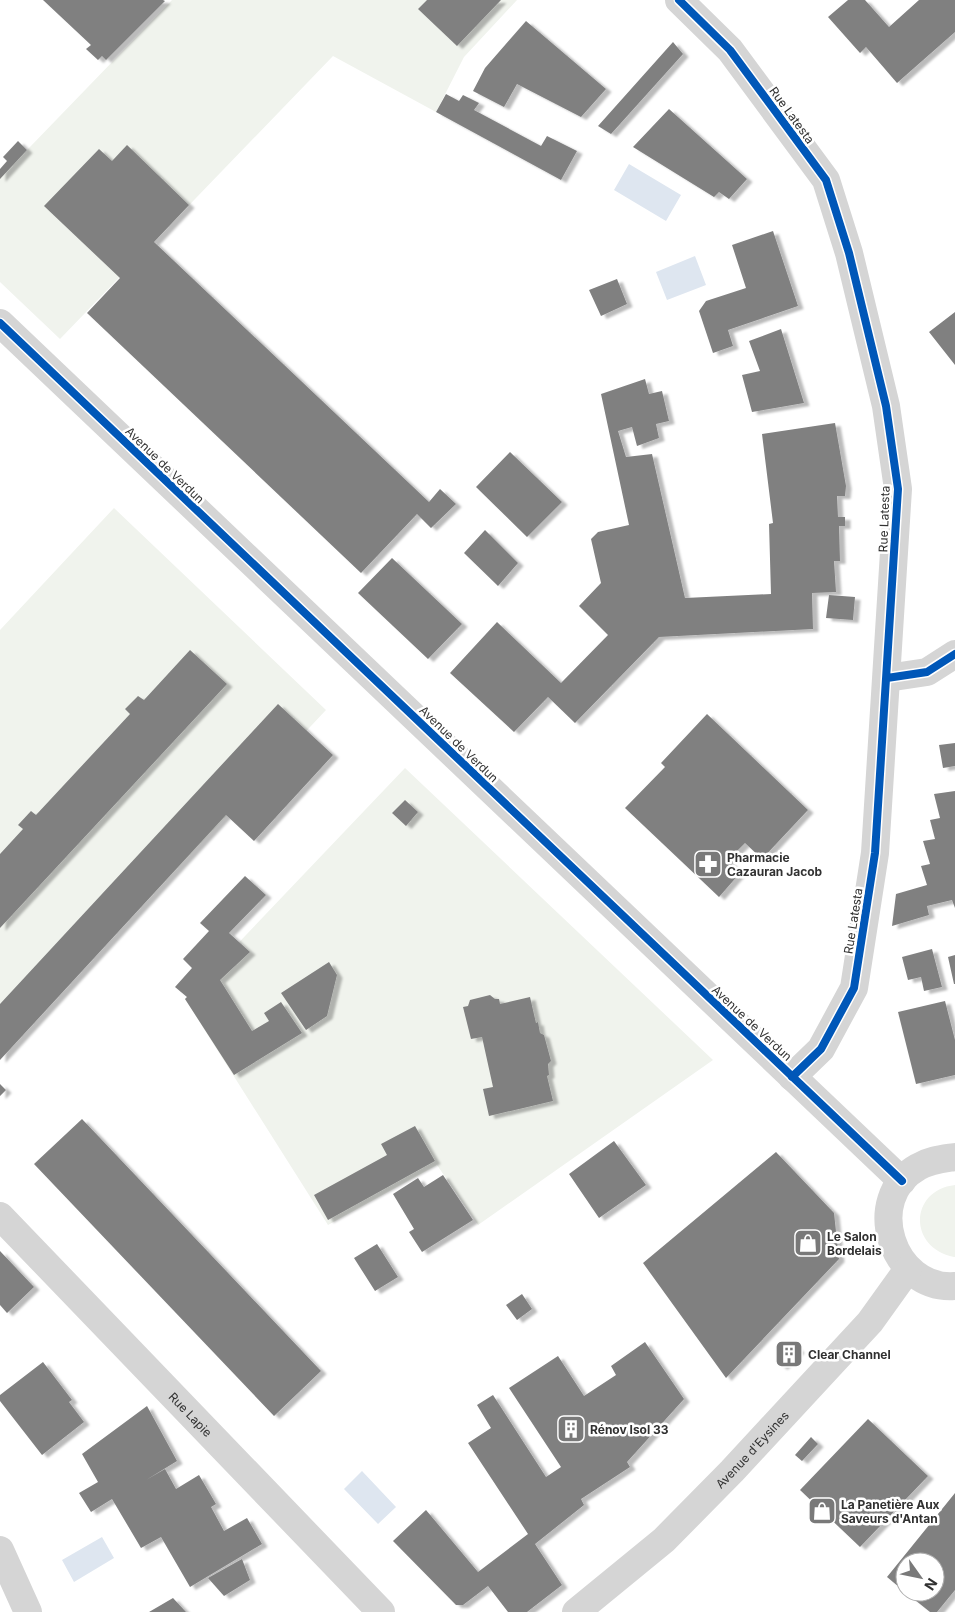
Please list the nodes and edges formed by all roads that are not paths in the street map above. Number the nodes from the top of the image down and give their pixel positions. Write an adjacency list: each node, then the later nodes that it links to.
1 (679, 0): 4 (street, Rue Latesta)
2 (0, 323): 5 (street, Avenue de Verdun)
3 (955, 654): 4 (street)
4 (887, 678): 5 (street, Rue Latesta)
5 (792, 1077): 7 (street, Avenue de Verdun)
6 (955, 1157): 7 (street)
7 (902, 1181): 9 (street)
8 (0, 1216): 13 (street, Rue Lapie)
9 (908, 1269): 10 (street); 14 (street, Avenue d'Eysines)
10 (955, 1286)
11 (0, 1550): 12 (street)
12 (28, 1612)
13 (381, 1612)
14 (576, 1612)

